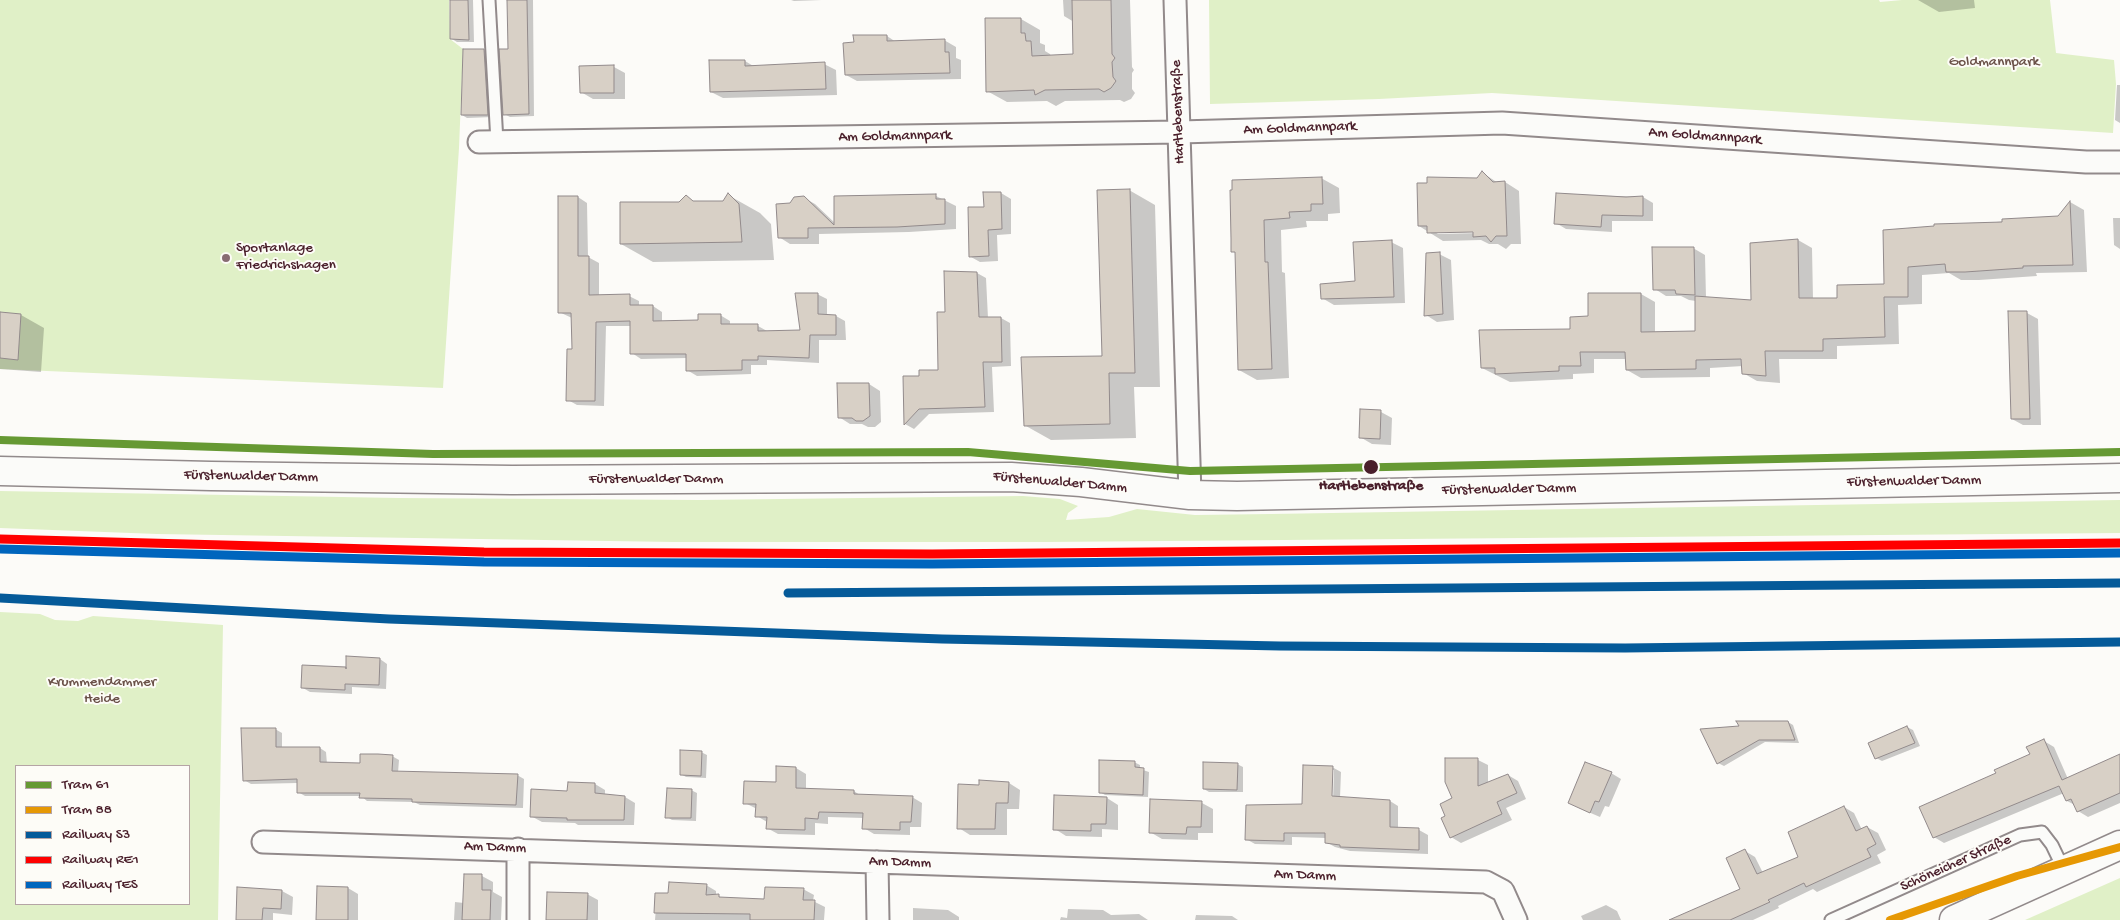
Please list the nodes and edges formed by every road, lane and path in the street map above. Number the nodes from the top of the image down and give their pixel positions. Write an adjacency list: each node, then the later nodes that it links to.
1 (489, 0): 4 (lane)
2 (1176, 0): 3 (street, Hartlebenstraße)
3 (1180, 132): 4 (street, Am Goldmannpark); 5 (street, Am Goldmannpark); 8 (street, Hartlebenstraße)
4 (488, 142)
5 (2120, 162)
6 (0, 471): 8 (main road, Fürstenwalder Damm)
7 (2120, 478): 8 (main road, Fürstenwalder Damm)
8 (1190, 495)
9 (263, 842): 11 (street, Am Damm)
10 (2120, 845): 13 (main road)
11 (518, 849): 12 (street, Am Damm); 14 (street)
12 (877, 862): 15 (street); 16 (street, Am Damm)
13 (2064, 870): 17 (lane, Schöneicher Straße); 18 (main road)
14 (518, 920)
15 (878, 920)
16 (1516, 920)
17 (1832, 920)
18 (1954, 920)

